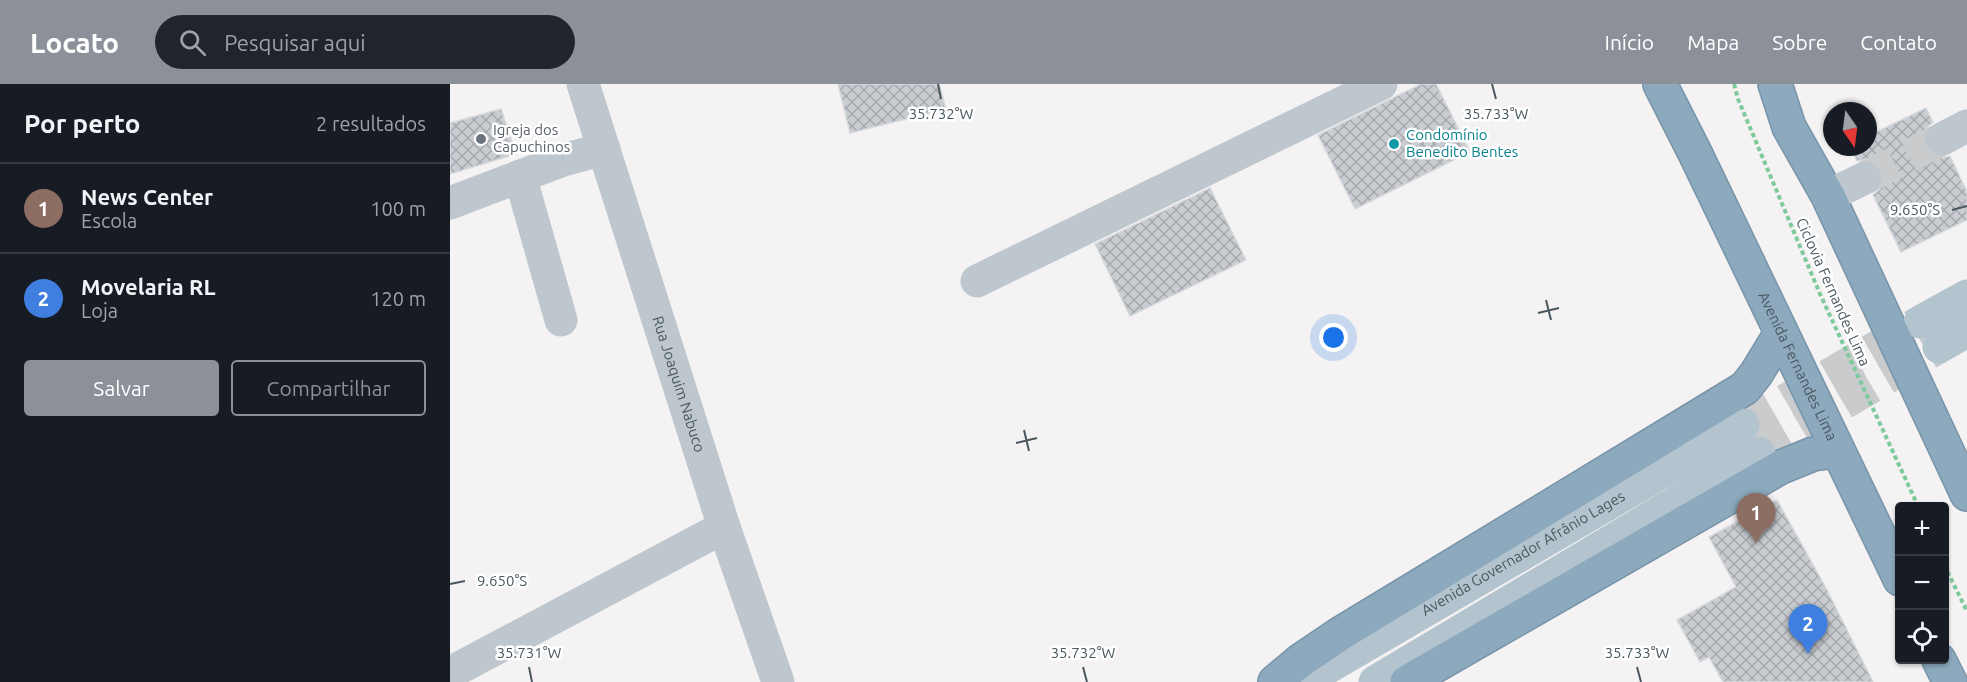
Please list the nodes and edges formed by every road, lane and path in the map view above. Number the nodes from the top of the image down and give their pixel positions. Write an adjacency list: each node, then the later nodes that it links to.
1 (583, 84): 6 (street, Rua Joaquim Nabuco)
2 (1381, 84): 11 (street)
3 (1660, 84): 15 (highway, Avenida Fernandes Lima)
4 (1734, 84): 18 (path, Ciclovia Fernandes Lima)
5 (1775, 84): 9 (highway)
6 (604, 149): 7 (street); 19 (street, Rua Joaquim Nabuco)
7 (520, 176): 10 (street); 13 (street)
8 (1865, 178): 9 (street)
9 (1828, 196): 17 (highway)
10 (450, 203)
11 (977, 281)
12 (1967, 296): 14 (main road)
13 (561, 320)
14 (1967, 331)
15 (1781, 333): 16 (highway, Avenida Fernandes Lima); 26 (highway)
16 (1837, 451): 20 (highway, Avenida Fernandes Lima); 29 (highway)
17 (1967, 494)
18 (1915, 502)
19 (724, 527): 24 (street); 25 (street, Rua Joaquim Nabuco)
20 (1895, 571)
21 (1949, 575): 22 (path)
22 (1967, 611)
23 (1941, 664): 30 (highway)
24 (450, 673)
25 (778, 682)
26 (1275, 682)
27 (1303, 682): 28 (main road, Avenida Governador Afrânio Lages)
28 (1375, 682)
29 (1407, 682)
30 (1950, 682)

